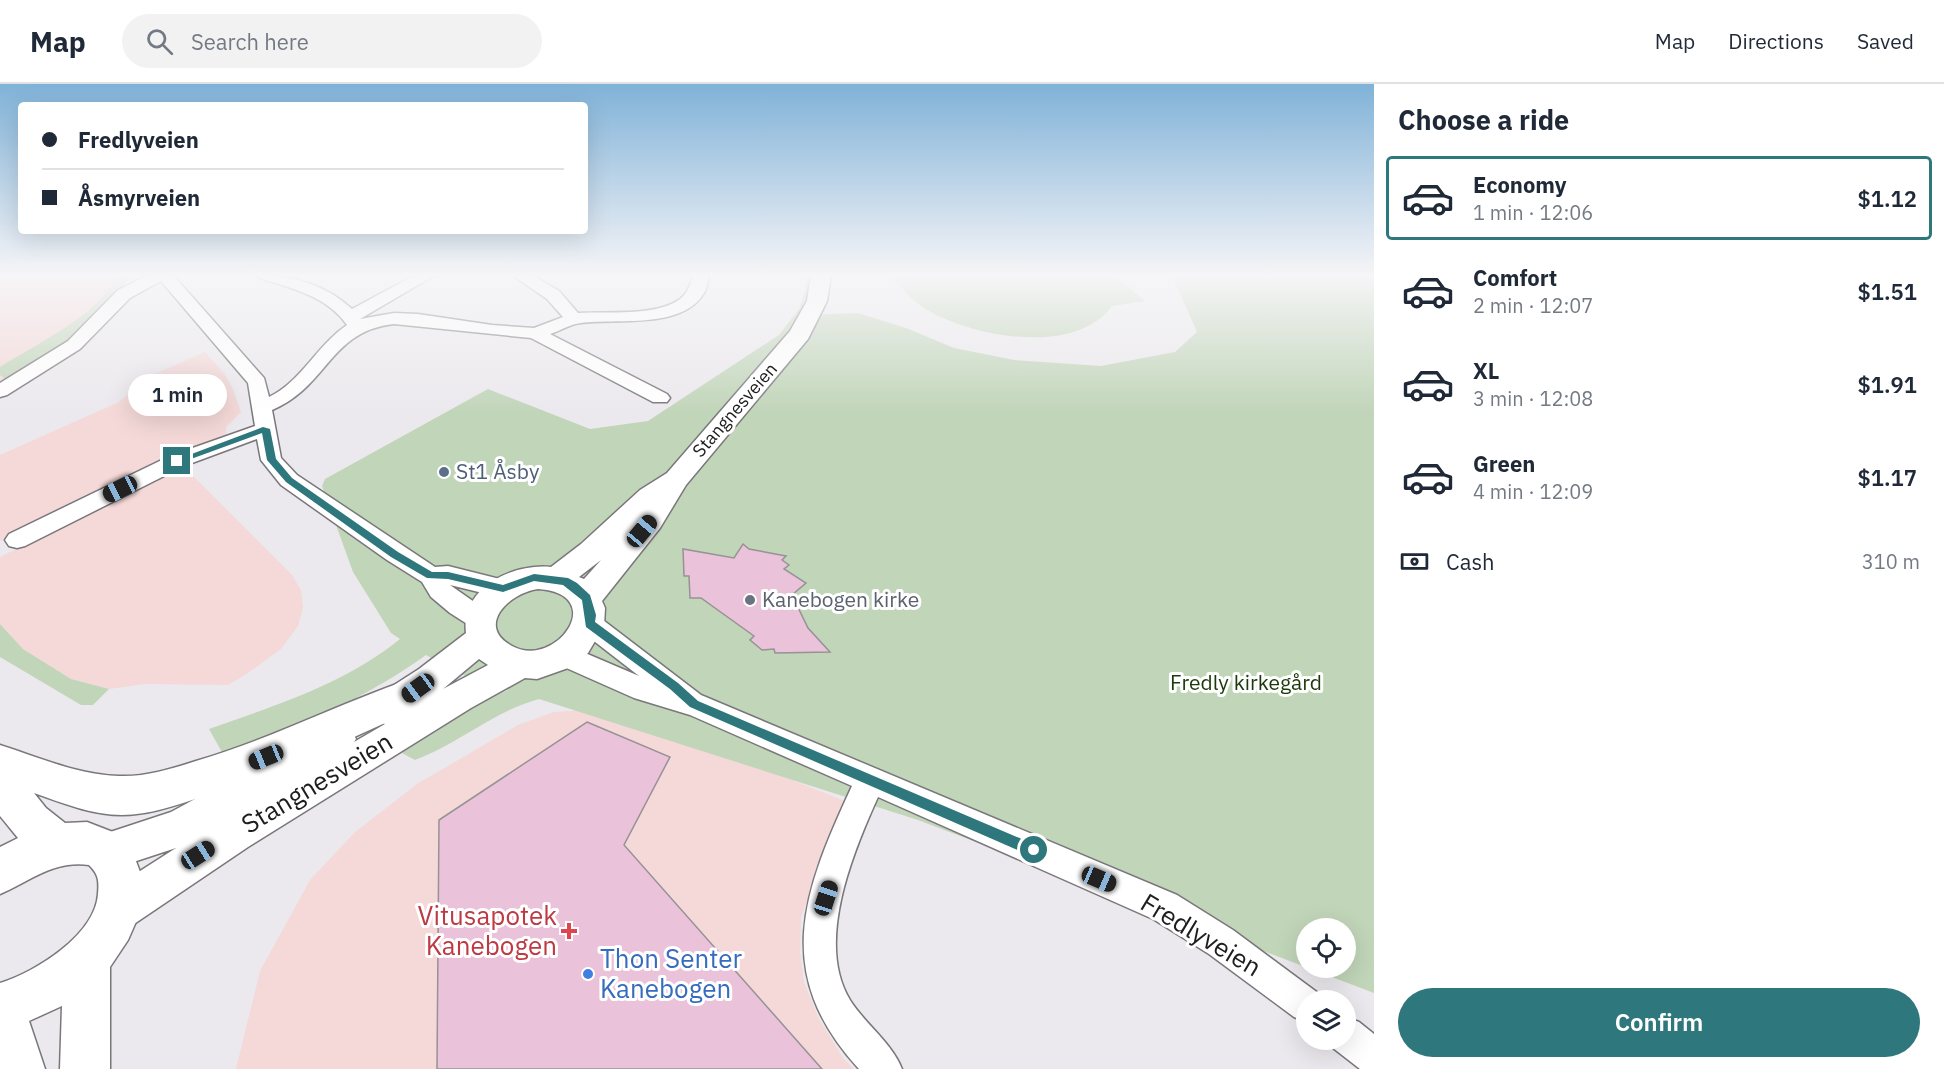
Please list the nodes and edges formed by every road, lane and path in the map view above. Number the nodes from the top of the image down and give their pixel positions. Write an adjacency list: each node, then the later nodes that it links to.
1 (98, 321): 7 (street)
2 (203, 321): 9 (street)
3 (568, 321): 6 (street)
4 (807, 321): 10 (main road, Stangnesveien)
5 (354, 322): 6 (street); 9 (street)
6 (534, 333): 8 (street)
7 (0, 391)
8 (660, 398)
9 (264, 418): 11 (street); 12 (street)
10 (676, 479): 13 (main road, Stangnesveien); 15 (main road, Stangnesveien)
11 (17, 540)
12 (431, 576): 14 (street); 16 (street)
13 (555, 578): 14 (main road); 15 (main road)
14 (503, 589): 16 (main road, Stangnesveien)
15 (588, 611): 17 (main road, Stangnesveien); 20 (street, Fredlyveien)
16 (482, 629): 18 (main road); 19 (main road, Stangnesveien)
17 (564, 655): 18 (main road, Stangnesveien); 20 (street, Fredlyveien)
18 (522, 664): 27 (main road, Stangnesveien)
19 (405, 698): 21 (highway); 25 (main road, Stangnesveien)
20 (694, 704): 22 (street, Fredlyveien)
21 (0, 763)
22 (870, 781): 29 (street, Fredlyveien); 35 (street)
23 (0, 784): 24 (highway)
24 (57, 844): 25 (highway); 26 (highway)
25 (106, 852): 27 (highway)
26 (0, 872)
27 (116, 911): 28 (highway)
28 (87, 958): 30 (highway); 34 (highway)
29 (1296, 998)
30 (0, 1007): 33 (highway)
31 (1356, 1043): 32 (street)
32 (1374, 1057)
33 (21, 1069)
34 (85, 1069)
35 (884, 1069)

